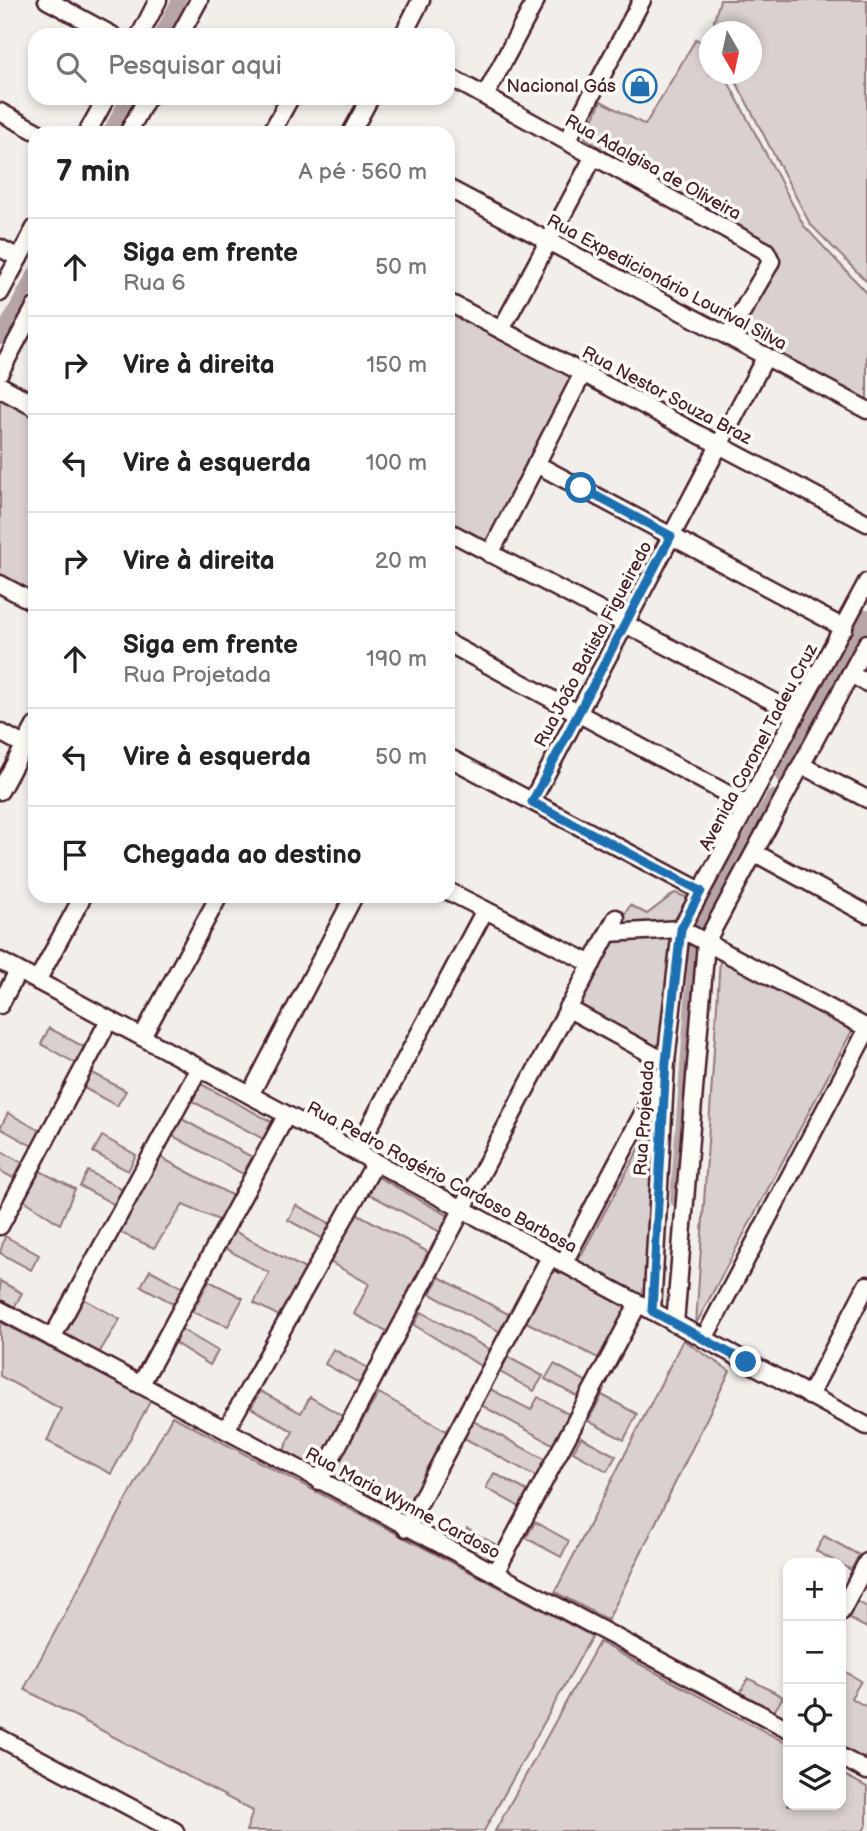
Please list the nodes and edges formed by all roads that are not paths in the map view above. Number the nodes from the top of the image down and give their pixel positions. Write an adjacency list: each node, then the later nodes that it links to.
1 (47, 0): 7 (street)
2 (158, 0): 8 (street)
3 (199, 0): 9 (street)
4 (421, 0): 10 (street)
5 (536, 0): 12 (street)
6 (642, 0): 23 (street)
7 (98, 28)
8 (144, 28)
9 (184, 28)
10 (407, 28)
11 (455, 80): 12 (street, Rua Adalgisa de Oliveira)
12 (485, 96): 23 (street, Rua Adalgisa de Oliveira)
13 (102, 105): 18 (street)
14 (143, 105): 19 (street)
15 (286, 105): 20 (street)
16 (366, 105): 21 (street)
17 (0, 112): 22 (street)
18 (91, 126)
19 (132, 126)
20 (275, 126)
21 (355, 126)
22 (28, 127)
23 (567, 141): 24 (street, Rua Adalgisa de Oliveira)
24 (594, 156): 27 (street); 34 (street, Rua Adalgisa de Oliveira)
25 (455, 192): 27 (street, Rua Expedicionário Lourival Silva)
26 (28, 242): 29 (street)
27 (549, 242): 33 (street); 34 (street, Rua Expedicionário Lourival Silva)
28 (0, 248): 29 (street)
29 (19, 258): 30 (street)
30 (0, 293)
31 (455, 306): 33 (street, Rua Nestor Souza Braz)
32 (28, 320): 36 (street)
33 (501, 330): 37 (street, Rua Nestor Souza Braz)
34 (728, 337): 35 (street, Rua Expedicionário Lourival Silva)
35 (766, 356): 40 (street, Rua Expedicionário Lourival Silva); 41 (street, Rua João Batista Figueiredo)
36 (0, 372)
37 (583, 373): 41 (street, Rua Nestor Souza Braz); 42 (street)
38 (0, 387): 39 (street)
39 (28, 402)
40 (867, 410)
41 (719, 445): 43 (street, Rua Nestor Souza Braz); 45 (street, Rua João Batista Figueiredo)
42 (536, 464): 45 (street); 46 (street)
43 (867, 523)
44 (455, 535): 46 (street)
45 (671, 536): 50 (street, Rua João Batista Figueiredo); 51 (street)
46 (490, 554): 50 (street)
47 (867, 582): 51 (street, Avenida Coronel Tadeu Cruz)
48 (0, 584): 49 (street)
49 (28, 599)
50 (625, 624): 56 (street, Rua João Batista Figueiredo); 57 (street)
51 (844, 628): 57 (street, Avenida Coronel Tadeu Cruz)
52 (867, 643): 54 (street)
53 (455, 647): 56 (street)
54 (850, 674): 55 (street); 62 (street)
55 (867, 683)
56 (578, 713): 67 (street, Rua João Batista Figueiredo); 68 (street)
57 (797, 714): 63 (street, Avenida Coronel Tadeu Cruz)
58 (0, 733): 60 (street)
59 (28, 738): 60 (street)
60 (24, 745): 64 (street)
61 (455, 761): 67 (street)
62 (801, 765): 65 (street); 66 (street)
63 (761, 780): 65 (street); 68 (street, Avenida Coronel Tadeu Cruz)
64 (0, 790)
65 (787, 792): 69 (street)
66 (867, 799)
67 (532, 802): 70 (street)
68 (748, 805): 70 (street, Avenida Coronel Tadeu Cruz)
69 (755, 853): 76 (street); 80 (street)
70 (701, 891): 78 (street, Avenida Coronel Tadeu Cruz)
71 (455, 895): 75 (street)
72 (79, 903): 84 (street)
73 (215, 903): 89 (street)
74 (350, 903): 92 (street)
75 (485, 910): 82 (street); 94 (street)
76 (867, 914)
77 (616, 918): 79 (street)
78 (681, 929): 79 (street); 80 (street); 90 (street, Rua Projetada)
79 (608, 933): 82 (street)
80 (706, 942): 88 (street); 102 (street)
81 (0, 961): 83 (street, Rua Pedro Rogério Cardoso Barbosa)
82 (592, 964): 86 (street)
83 (18, 971): 84 (street, Rua Pedro Rogério Cardoso Barbosa); 85 (street)
84 (37, 981): 87 (street, Rua Pedro Rogério Cardoso Barbosa)
85 (0, 1005)
86 (567, 1008): 90 (street); 96 (street)
87 (109, 1020): 89 (street, Rua Pedro Rogério Cardoso Barbosa); 97 (street)
88 (867, 1029): 104 (street)
89 (142, 1037): 91 (street, Rua Pedro Rogério Cardoso Barbosa)
90 (666, 1066): 98 (street); 100 (street, Rua Projetada)
91 (199, 1068): 92 (street, Rua Pedro Rogério Cardoso Barbosa); 103 (street)
92 (250, 1095): 93 (street, Rua Pedro Rogério Cardoso Barbosa)
93 (286, 1116): 94 (street, Rua Pedro Rogério Cardoso Barbosa); 105 (street)
94 (356, 1152): 95 (street, Rua Pedro Rogério Cardoso Barbosa)
95 (374, 1163): 96 (street, Rua Pedro Rogério Cardoso Barbosa); 108 (street)
96 (460, 1208): 98 (street, Rua Pedro Rogério Cardoso Barbosa); 109 (street)
97 (0, 1226)
98 (557, 1260): 100 (street, Rua Pedro Rogério Cardoso Barbosa); 110 (street)
99 (867, 1285): 106 (street)
100 (645, 1307): 102 (street, Rua Pedro Rogério Cardoso Barbosa); 112 (street)
101 (0, 1310): 103 (street, Rua Maria Wynne Cardoso)
102 (675, 1324): 104 (street, Rua Pedro Rogério Cardoso Barbosa)
103 (52, 1338): 105 (street, Rua Maria Wynne Cardoso)
104 (704, 1339): 106 (street, Rua Pedro Rogério Cardoso Barbosa)
105 (141, 1384): 108 (street, Rua Maria Wynne Cardoso)
106 (809, 1395): 107 (street, Rua Pedro Rogério Cardoso Barbosa)
107 (867, 1426)
108 (226, 1430): 109 (street, Rua Maria Wynne Cardoso)
109 (319, 1481): 110 (street, Rua Maria Wynne Cardoso)
110 (406, 1528): 112 (street, Rua Maria Wynne Cardoso)
111 (867, 1562): 113 (street)
112 (495, 1573): 114 (street, Rua Maria Wynne Cardoso)
113 (846, 1602)
114 (783, 1720)
115 (0, 1738): 118 (street)
116 (846, 1759): 117 (street)
117 (866, 1767)
118 (175, 1831)

